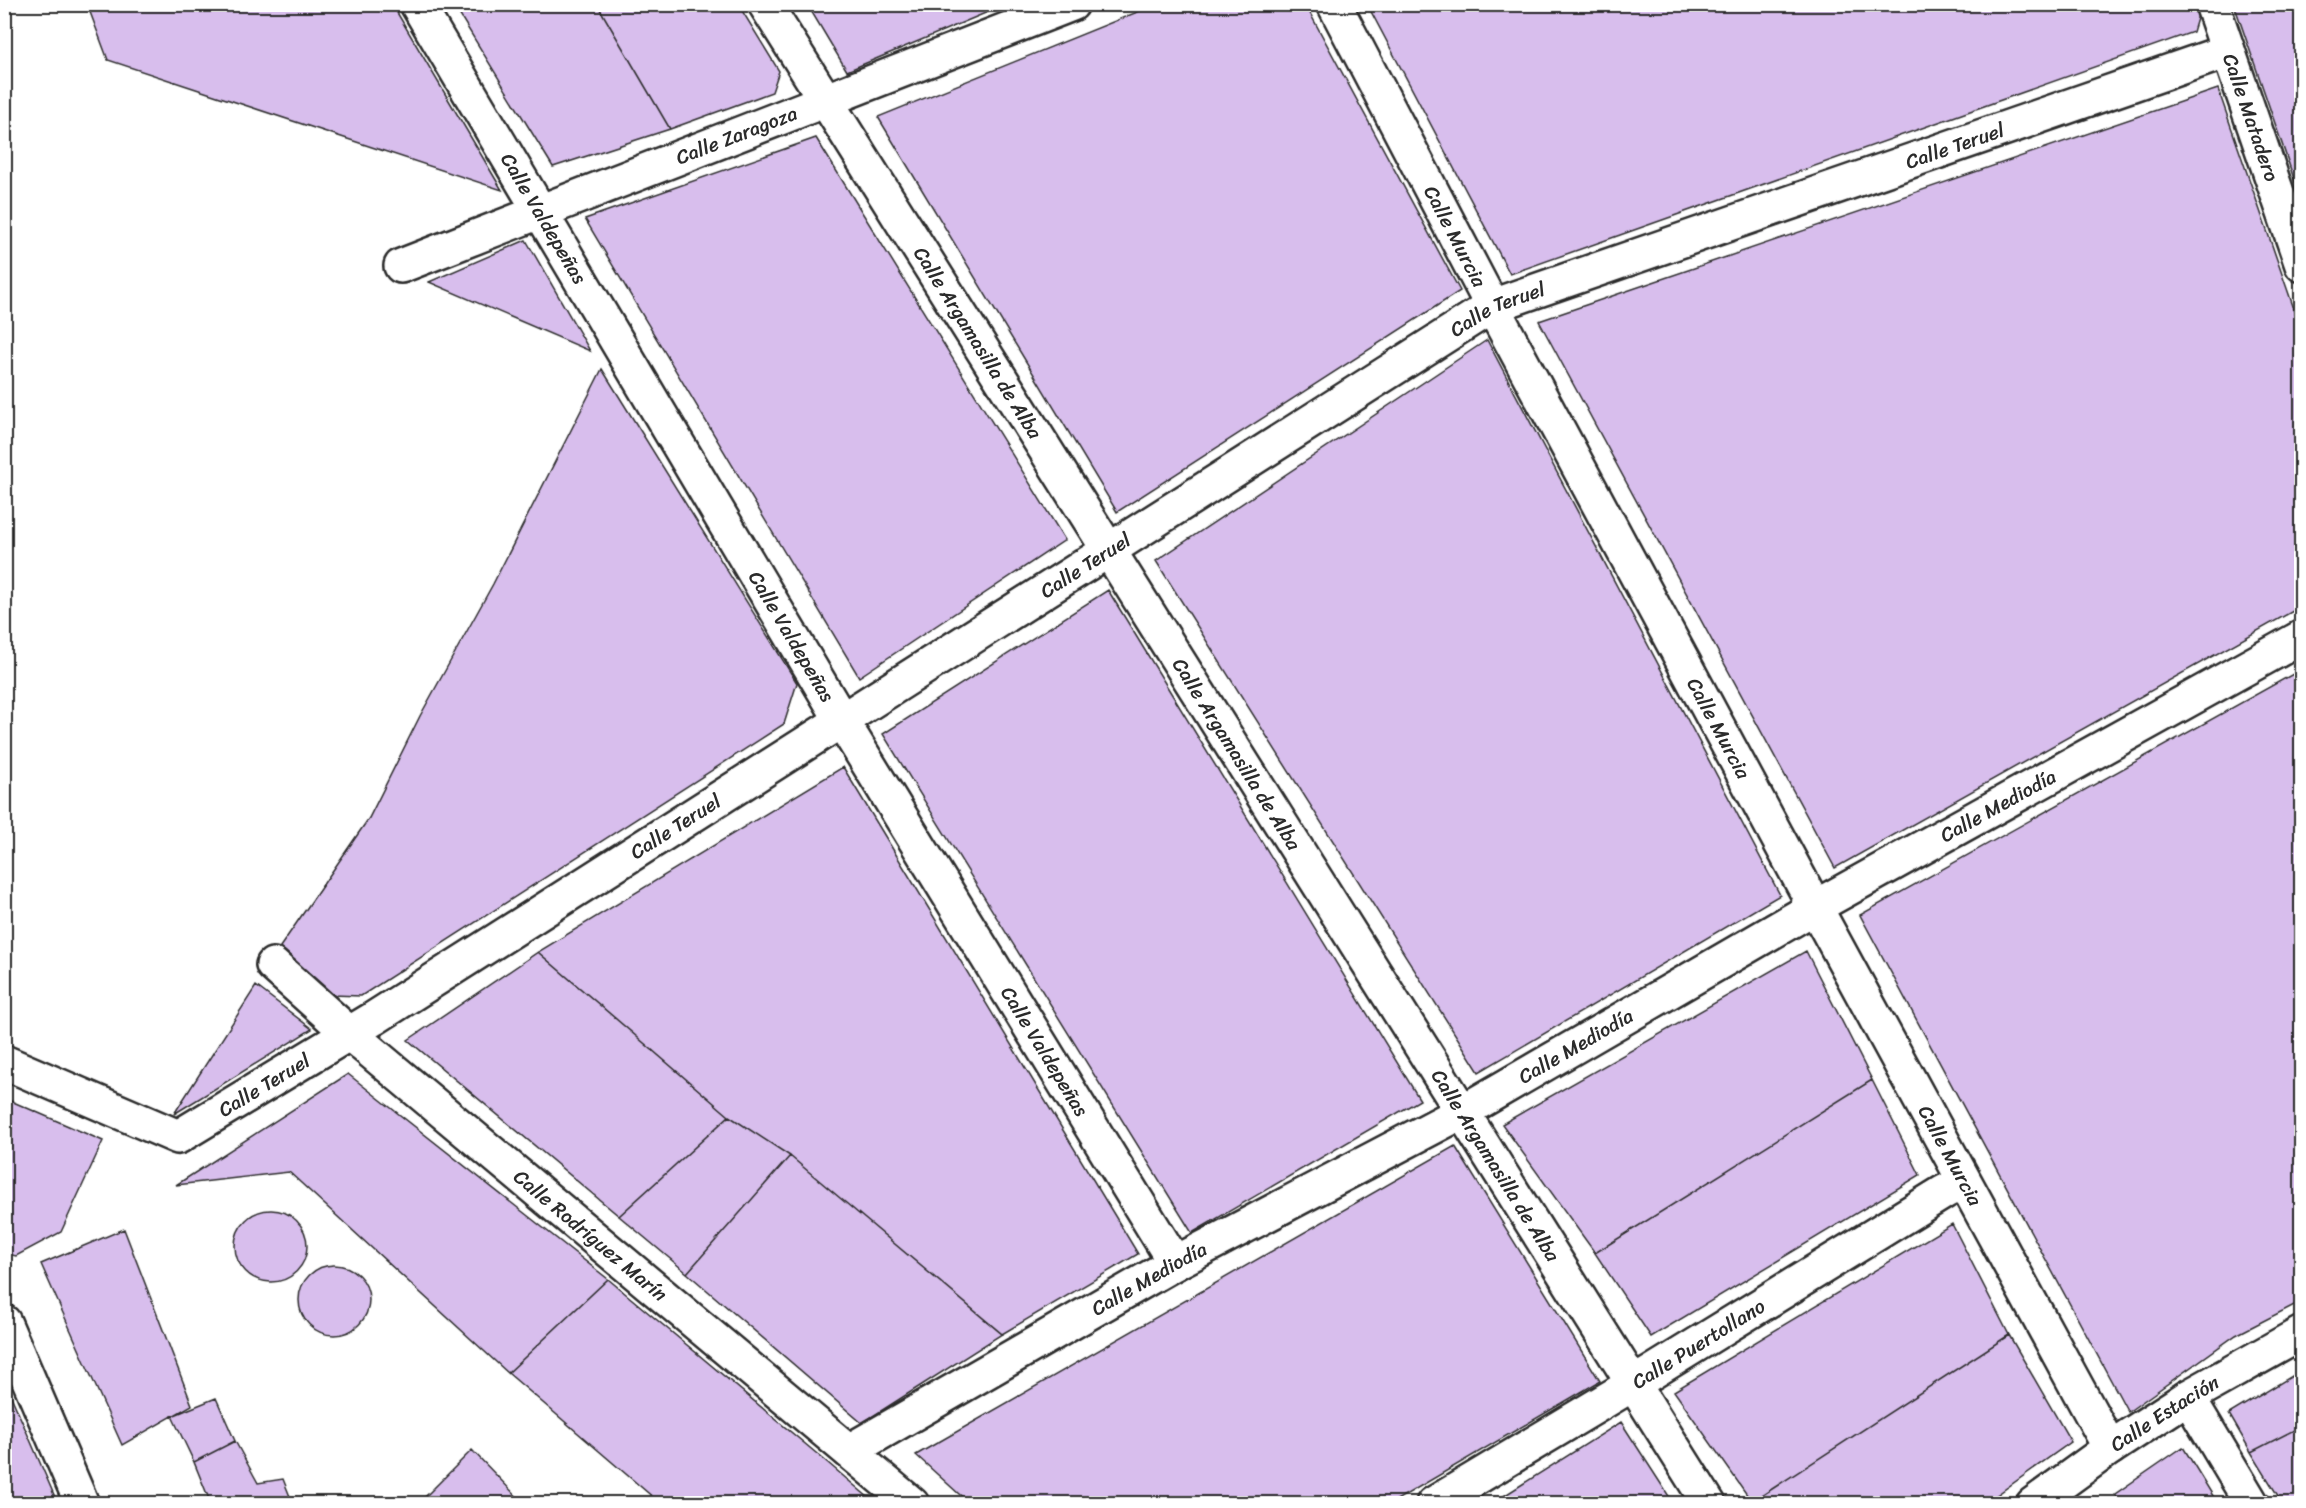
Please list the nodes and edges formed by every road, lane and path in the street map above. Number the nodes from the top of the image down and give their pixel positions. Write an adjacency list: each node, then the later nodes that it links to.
1 (417, 4): 8 (street, Calle Valdepeñas)
2 (765, 4): 7 (street, Calle Argamasilla de Alba)
3 (1072, 4): 7 (street, Calle Zaragoza)
4 (1334, 4): 11 (street, Calle Murcia)
5 (2212, 4): 6 (street, Calle Matadero)
6 (2228, 51): 9 (street, Calle Matadero); 11 (street, Calle Teruel)
7 (825, 102): 8 (street, Calle Zaragoza); 12 (street, Calle Argamasilla de Alba)
8 (541, 211): 10 (street, Calle Zaragoza); 14 (street, Calle Valdepeñas)
9 (2301, 265)
10 (401, 266)
11 (1492, 306): 12 (street, Calle Teruel); 15 (street, Calle Murcia)
12 (1107, 550): 14 (street, Calle Teruel); 19 (street, Calle Argamasilla de Alba)
13 (2301, 637): 15 (street, Calle Mediodía)
14 (842, 721): 17 (street, Calle Teruel); 21 (street, Calle Valdepeñas)
15 (1815, 907): 19 (street, Calle Mediodía); 20 (street, Calle Murcia)
16 (273, 965): 17 (street, Calle Rodríguez Marín)
17 (350, 1034): 18 (street, Calle Teruel); 27 (street, Calle Rodríguez Marín)
18 (4, 1062)
19 (1462, 1112): 21 (street, Calle Mediodía); 24 (street, Calle Argamasilla de Alba)
20 (1964, 1182): 24 (street, Calle Puertollano); 26 (street, Calle Murcia)
21 (1175, 1263): 27 (street, Calle Mediodía)
22 (4, 1322): 28 (street)
23 (2301, 1333): 25 (street, Calle Estación)
24 (1634, 1384): 30 (street, Calle Puertollano); 31 (street, Calle Argamasilla de Alba)
25 (2188, 1397): 26 (street, Calle Estación); 33 (street)
26 (2110, 1448): 32 (street, Calle Estación)
27 (849, 1451): 29 (street, Calle Rodríguez Marín)
28 (82, 1503)
29 (912, 1503)
30 (1433, 1503)
31 (1709, 1503)
32 (2033, 1503)
33 (2252, 1503)

